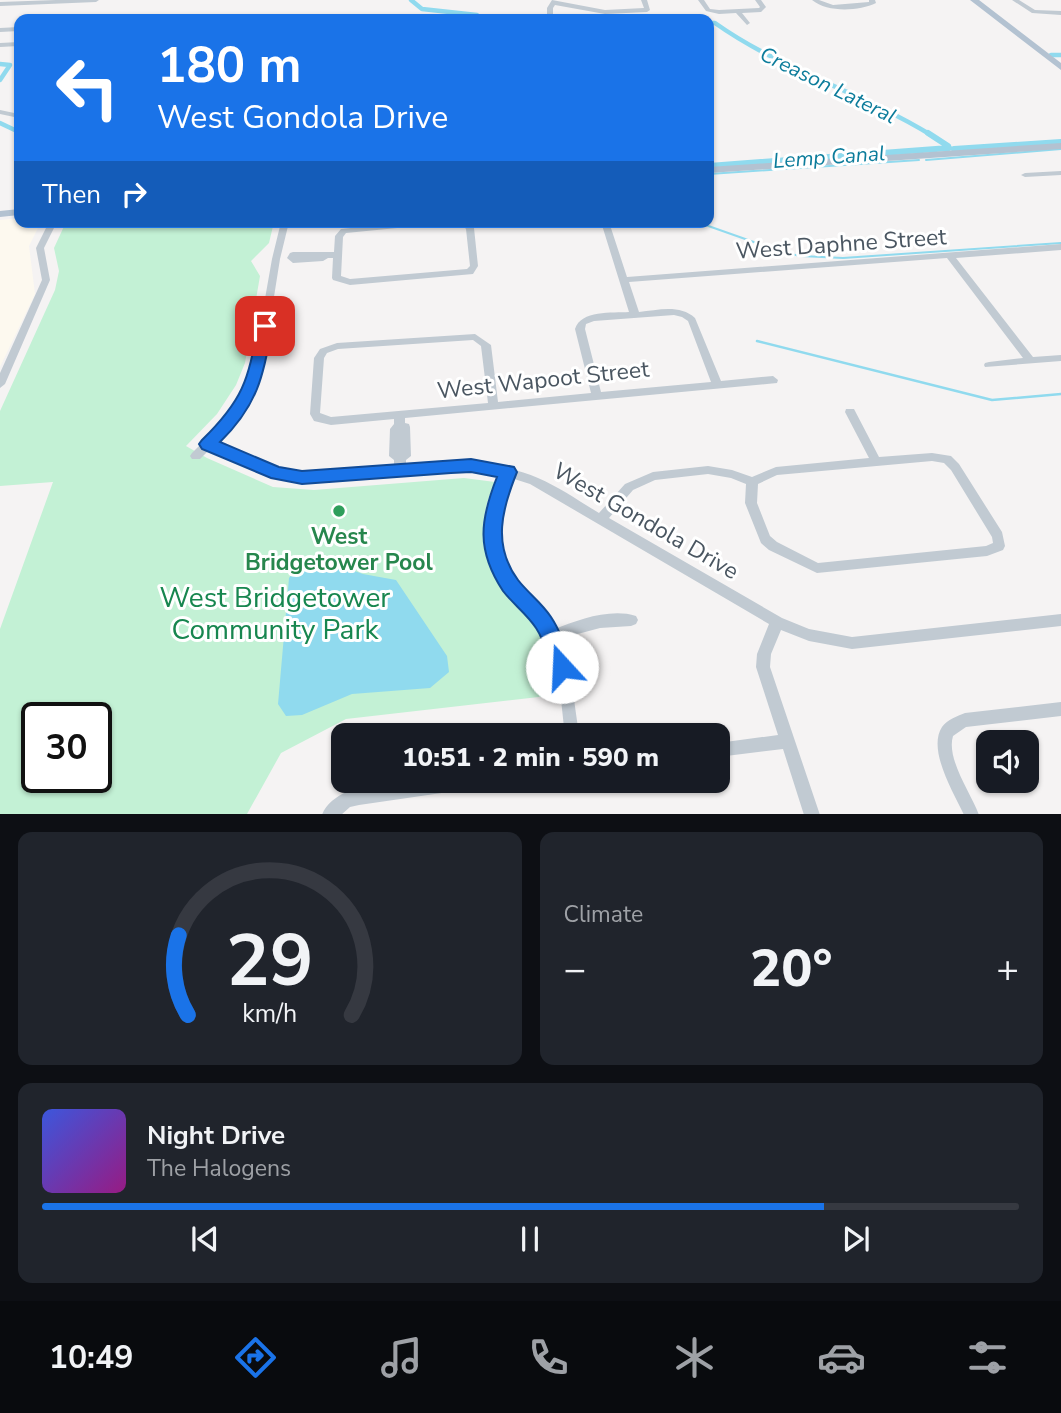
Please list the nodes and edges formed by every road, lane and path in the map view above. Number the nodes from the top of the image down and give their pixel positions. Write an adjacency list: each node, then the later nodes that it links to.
1 (96, 0): 10 (street)
2 (644, 0): 8 (street)
3 (701, 0): 11 (street)
4 (758, 0): 11 (street)
5 (815, 0): 9 (street)
6 (974, 0): 14 (main road)
7 (1014, 0): 12 (street)
8 (554, 1)
9 (872, 2)
10 (0, 4)
11 (738, 11): 13 (street)
12 (1061, 13)
13 (747, 23)
14 (1061, 67)
15 (1061, 146): 16 (main road)
16 (714, 170)
17 (1060, 174): 18 (street)
18 (1026, 175)
19 (50, 228): 34 (street)
20 (285, 228): 27 (street)
21 (375, 228): 25 (street)
22 (470, 228): 25 (street)
23 (607, 228): 28 (street)
24 (1060, 249): 26 (street, West Daphne Street)
25 (337, 255): 27 (street)
26 (949, 256): 28 (street, West Daphne Street); 31 (street)
27 (276, 259): 40 (street)
28 (624, 280): 29 (street)
29 (635, 315): 35 (street); 36 (street)
30 (1061, 358): 31 (street)
31 (1031, 361): 32 (street)
32 (989, 365)
33 (773, 380): 35 (street, West Wapoot Street)
34 (0, 384)
35 (717, 385): 36 (street, West Wapoot Street)
36 (597, 396): 37 (street, West Wapoot Street)
37 (493, 405): 39 (street, West Wapoot Street); 39 (street, West Wapoot Street)
38 (849, 412): 42 (street)
39 (400, 421): 43 (street)
40 (207, 444): 41 (street); 43 (street, West Gondola Drive)
41 (196, 456)
42 (876, 462): 45 (street); 45 (street)
43 (400, 464): 44 (street, West Gondola Drive)
44 (508, 472): 46 (street, West Gondola Drive); 50 (street)
45 (752, 482): 46 (street)
46 (601, 519): 49 (street, West Gondola Drive)
47 (631, 620): 50 (street)
48 (1061, 621): 49 (street, West Gondola Drive)
49 (777, 622): 53 (street)
50 (551, 636): 52 (street)
51 (1061, 709): 58 (street)
52 (570, 723)
53 (787, 741): 54 (street); 57 (street)
54 (730, 748)
55 (388, 793): 56 (street)
56 (331, 812)
57 (812, 814)
58 (972, 814)

